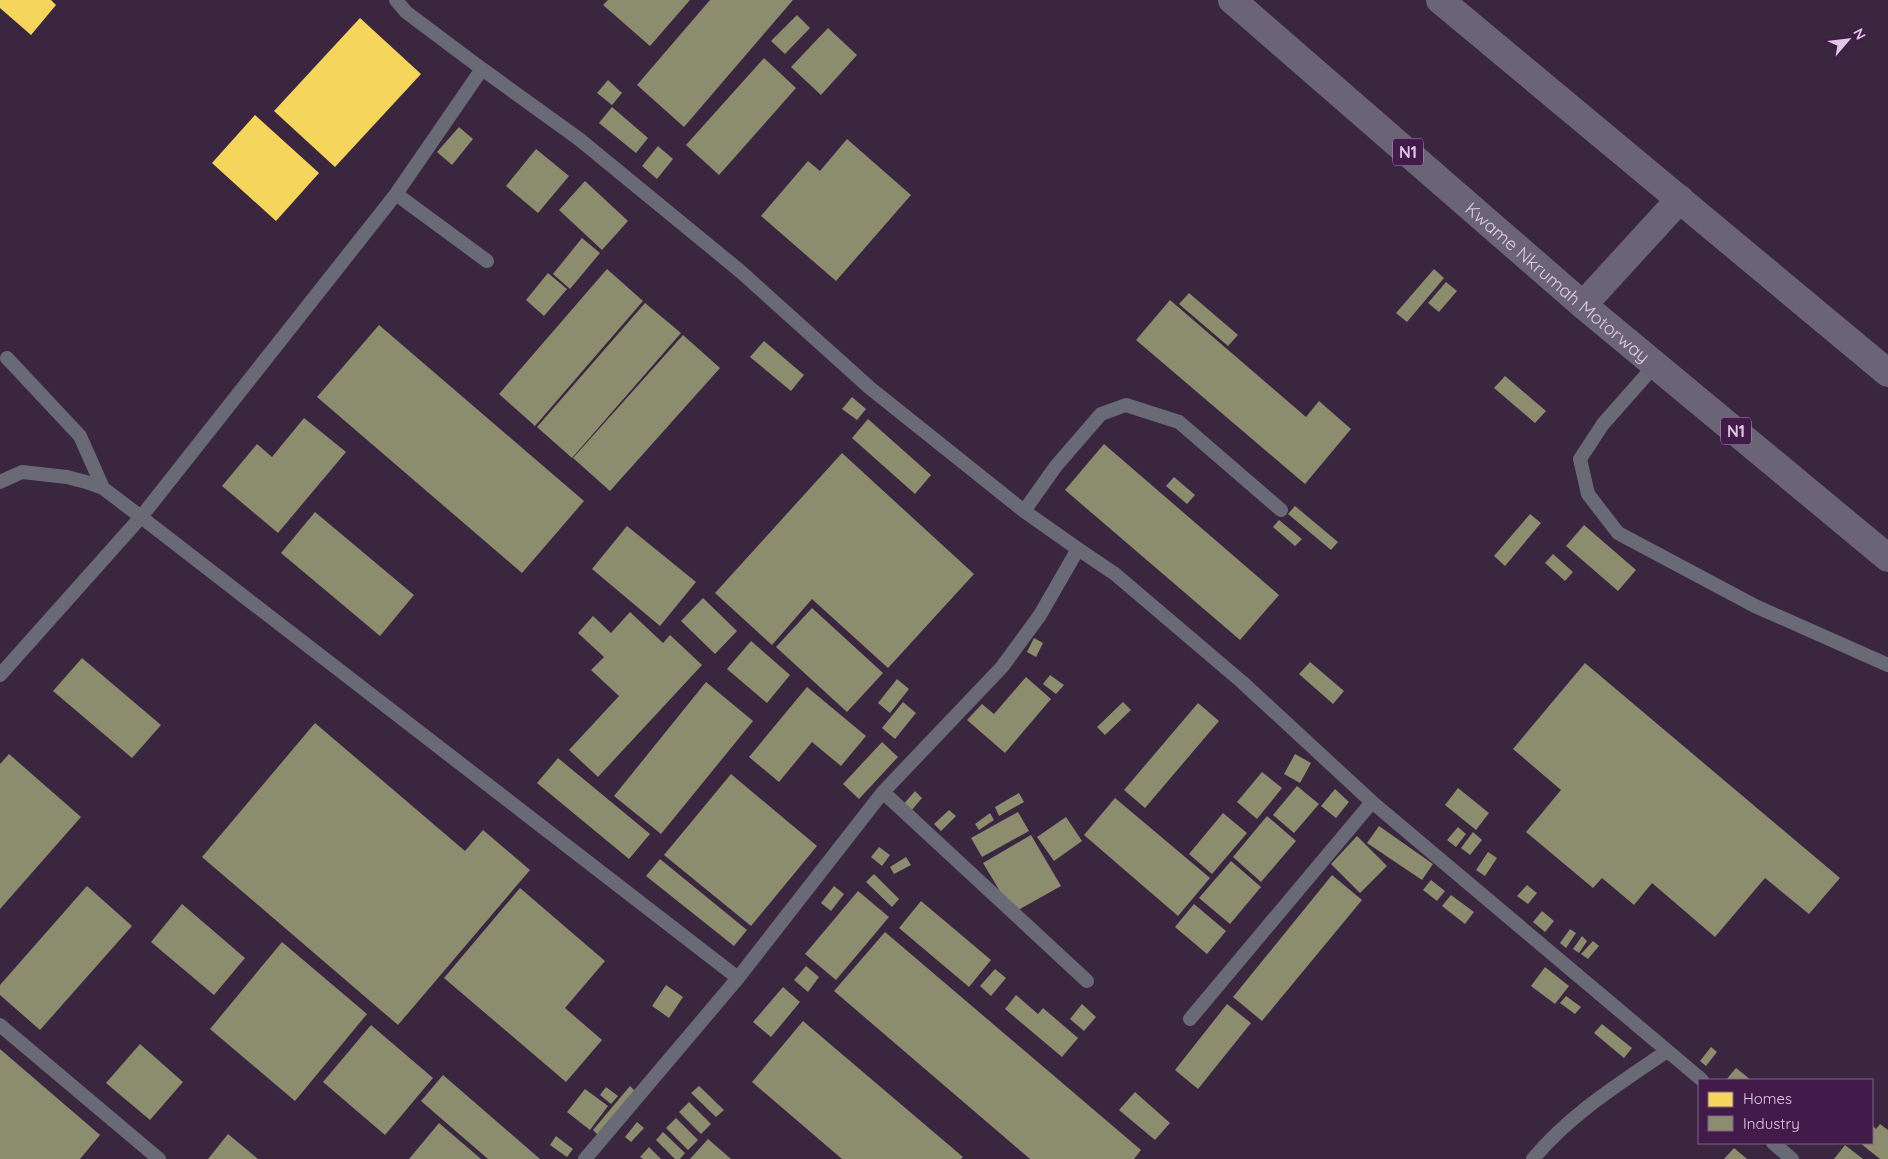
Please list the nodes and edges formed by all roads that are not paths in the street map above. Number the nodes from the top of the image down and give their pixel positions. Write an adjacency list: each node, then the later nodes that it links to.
1 (396, 0): 4 (lane)
2 (1232, 0): 8 (highway, Kwame Nkrumah Motorway / N1)
3 (1440, 0): 6 (highway)
4 (482, 69): 5 (lane); 15 (lane)
5 (396, 194): 7 (lane); 16 (lane)
6 (1680, 199): 8 (highway); 11 (highway)
7 (486, 261)
8 (1584, 305): 10 (highway, Kwame Nkrumah Motorway / N1)
9 (7, 358): 13 (lane)
10 (1656, 364): 18 (highway, Kwame Nkrumah Motorway / N1); 19 (lane)
11 (1888, 373)
12 (0, 482): 13 (lane)
13 (103, 488): 16 (lane)
14 (1281, 510): 15 (lane)
15 (1024, 511): 17 (lane)
16 (141, 517): 20 (lane); 23 (lane)
17 (1078, 549): 21 (lane); 22 (lane)
18 (1888, 558)
19 (1888, 665)
20 (0, 675)
21 (883, 792): 23 (lane); 24 (lane)
22 (1372, 802): 25 (lane); 27 (lane)
23 (738, 978): 31 (lane)
24 (1087, 981)
25 (1190, 1019)
26 (0, 1025): 30 (lane)
27 (1667, 1050): 28 (lane); 32 (lane)
28 (1701, 1079)
29 (1774, 1144): 33 (lane)
30 (159, 1159)
31 (585, 1159)
32 (1533, 1159)
33 (1792, 1159)

